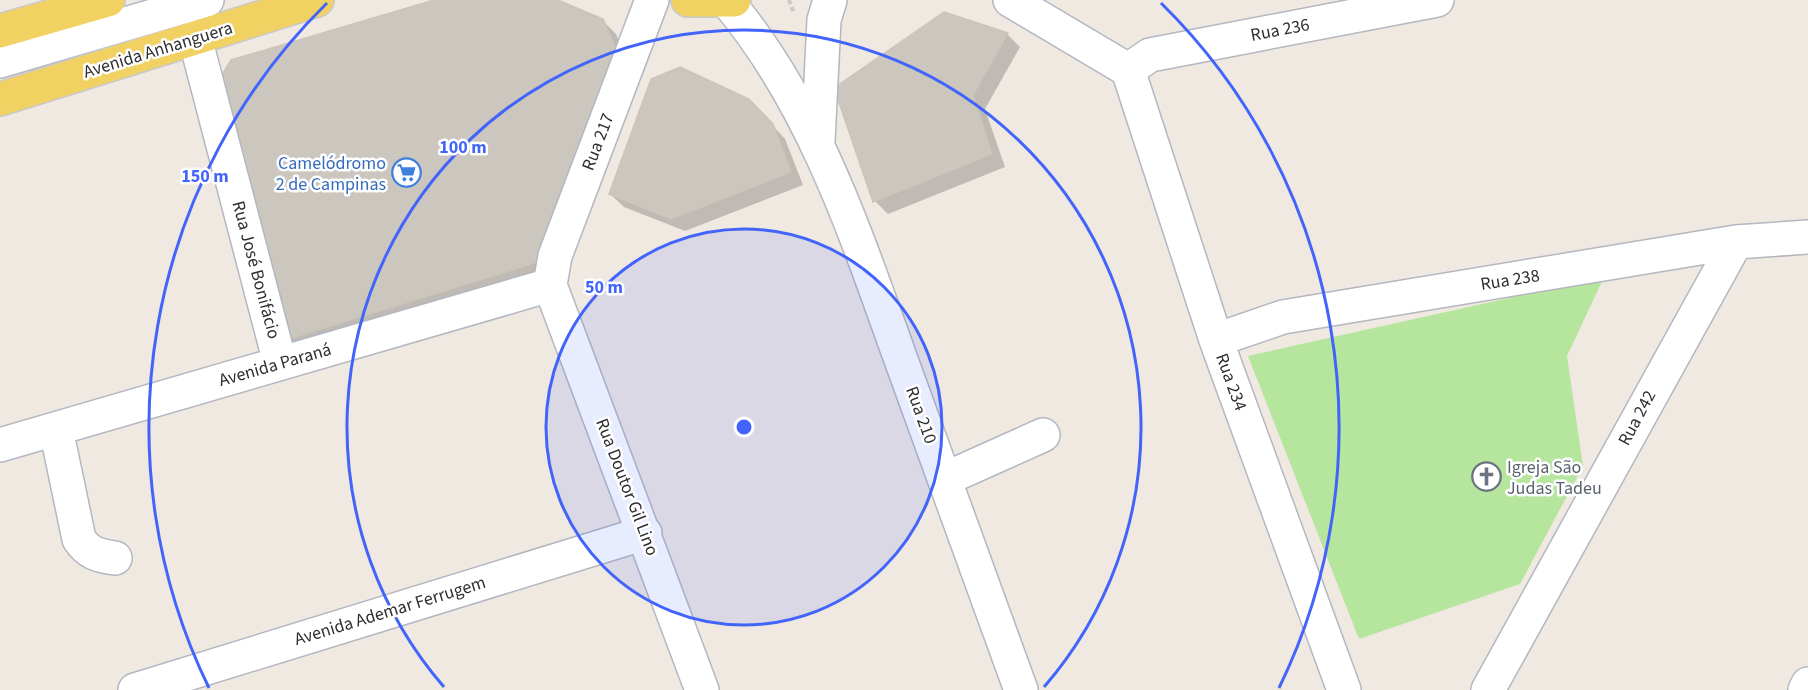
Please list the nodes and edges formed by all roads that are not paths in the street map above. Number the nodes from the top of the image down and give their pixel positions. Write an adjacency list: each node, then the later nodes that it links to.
1 (108, 0): 11 (main road)
2 (207, 0): 13 (street)
3 (317, 0): 12 (main road, Avenida Anhanguera)
4 (652, 0): 19 (street, Rua 217)
5 (688, 0): 6 (main road)
6 (726, 0): 7 (main road); 16 (street, Rua 210)
7 (734, 0)
8 (830, 0): 16 (street, Rua 210)
9 (1010, 0): 14 (street)
10 (1437, 0): 14 (street, Rua 236)
11 (0, 31)
12 (195, 38): 15 (main road, Avenida Anhanguera); 21 (street, Rua José Bonifácio)
13 (0, 61)
14 (1128, 70): 20 (street, Rua 234)
15 (0, 99)
16 (818, 141): 25 (street, Rua 210)
17 (1808, 237): 18 (street, Rua 238)
18 (1736, 242): 20 (street, Rua 238); 33 (street, Rua 242)
19 (550, 285): 21 (street, Avenida Paraná); 26 (street, Rua Doutor Gil Lino)
20 (1216, 340): 32 (street, Rua 234)
21 (280, 363): 22 (street, Avenida Paraná)
22 (56, 429): 24 (street, Avenida Paraná); 27 (street)
23 (1043, 435): 25 (street)
24 (0, 445)
25 (945, 479): 31 (street, Rua 210)
26 (645, 532): 29 (street, Avenida Ademar Ferrugem); 30 (street, Rua Doutor Gil Lino)
27 (115, 558)
28 (1808, 684): 34 (street)
29 (135, 690)
30 (702, 690)
31 (1021, 690)
32 (1344, 690)
33 (1488, 690)
34 (1805, 690)

